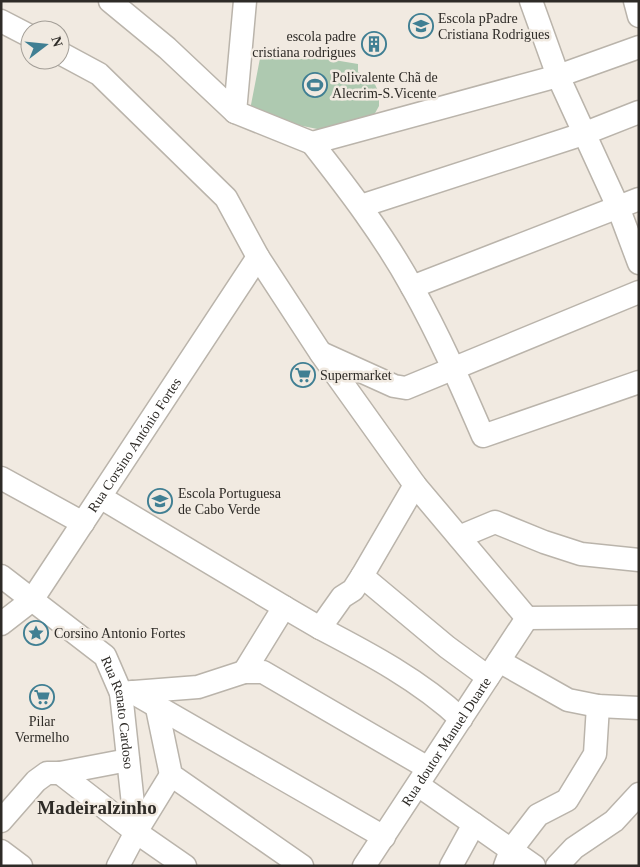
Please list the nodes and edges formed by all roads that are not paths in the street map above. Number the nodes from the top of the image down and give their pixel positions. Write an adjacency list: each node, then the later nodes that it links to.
1 (110, 1): 11 (street)
2 (245, 1): 11 (street)
3 (530, 1): 10 (street)
4 (635, 1): 5 (street)
5 (639, 16)
6 (1, 21): 7 (street)
7 (20, 31)
8 (639, 47): 10 (street)
9 (70, 58): 18 (street)
10 (558, 76): 13 (street); 14 (street)
11 (235, 112): 14 (street)
12 (639, 112): 13 (street)
13 (583, 134): 16 (street); 17 (street)
14 (312, 143): 16 (street)
15 (639, 198): 17 (street)
16 (360, 206): 20 (street)
17 (618, 207): 19 (street); 20 (street)
18 (258, 257): 22 (street); 27 (street, Rua Corsino António Fortes)
19 (639, 263)
20 (412, 287): 23 (street)
21 (639, 292): 23 (street)
22 (320, 352): 23 (street); 26 (street)
23 (454, 368): 24 (street)
24 (639, 382)
25 (1, 478): 28 (street)
26 (415, 485): 29 (street); 32 (street)
27 (100, 497): 28 (street, Rua Corsino António Fortes); 34 (street)
28 (83, 523): 33 (street, Rua Corsino António Fortes)
29 (459, 537): 30 (street); 36 (street)
30 (639, 560)
31 (1, 576): 33 (street, Rua Renato Cardoso)
32 (362, 576): 38 (street); 39 (street)
33 (32, 600): 37 (street, Rua Corsino António Fortes); 41 (street, Rua Renato Cardoso)
34 (284, 607): 38 (street); 40 (street)
35 (639, 616): 36 (street)
36 (527, 618): 39 (street, Rua doutor Manuel Duarte)
37 (1, 624)
38 (320, 628): 45 (street)
39 (493, 669): 42 (street); 45 (street, Rua doutor Manuel Duarte)
40 (244, 672): 41 (street); 49 (street)
41 (126, 693): 43 (street); 46 (street, Rua Renato Cardoso)
42 (598, 706): 44 (street); 56 (street)
43 (157, 708): 48 (street); 54 (street)
44 (639, 708)
45 (461, 718): 49 (street, Rua doutor Manuel Duarte)
46 (128, 760): 47 (street); 53 (street, Rua Renato Cardoso)
47 (60, 773): 51 (street); 53 (street)
48 (171, 775): 53 (street); 60 (street)
49 (423, 776): 52 (street); 54 (street, Rua doutor Manuel Duarte)
50 (639, 794): 64 (street)
51 (1, 821)
52 (474, 824): 56 (street); 62 (street)
53 (136, 832): 58 (street); 59 (street)
54 (384, 837): 61 (street, Rua doutor Manuel Duarte)
55 (1, 850): 57 (street)
56 (508, 858): 63 (street)
57 (21, 866)
58 (118, 866)
59 (185, 866)
60 (302, 866)
61 (364, 866)
62 (451, 866)
63 (534, 866)
64 (557, 866)

